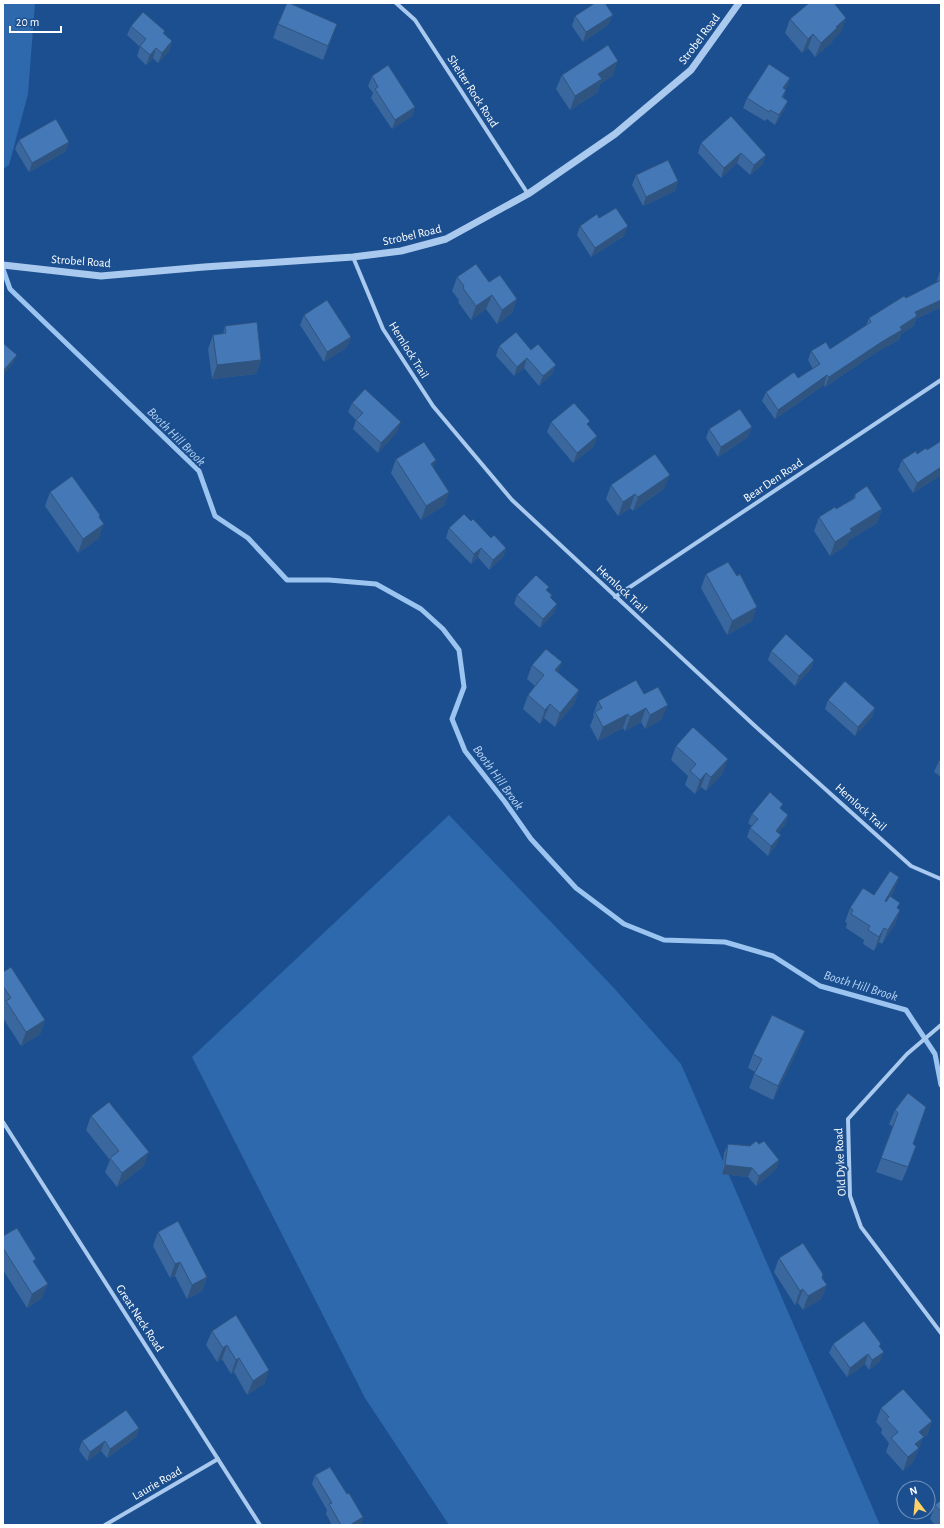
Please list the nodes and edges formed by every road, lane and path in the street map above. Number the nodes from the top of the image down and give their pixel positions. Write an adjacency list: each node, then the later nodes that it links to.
1 (396, 3): 3 (street, Shelter Rock Road)
2 (739, 3): 3 (street, Strobel Road)
3 (528, 194): 4 (street, Strobel Road)
4 (353, 257): 5 (street, Strobel Road); 7 (street, Hemlock Trail)
5 (3, 264)
6 (941, 380): 7 (street, Bear Den Road)
7 (615, 596): 8 (street, Hemlock Trail)
8 (941, 879)
9 (941, 1025): 11 (street, Old Dyke Road)
10 (3, 1122): 12 (street, Great Neck Road)
11 (941, 1333)
12 (218, 1459): 13 (street, Laurie Road); 14 (street, Great Neck Road)
13 (105, 1525)
14 (260, 1525)

